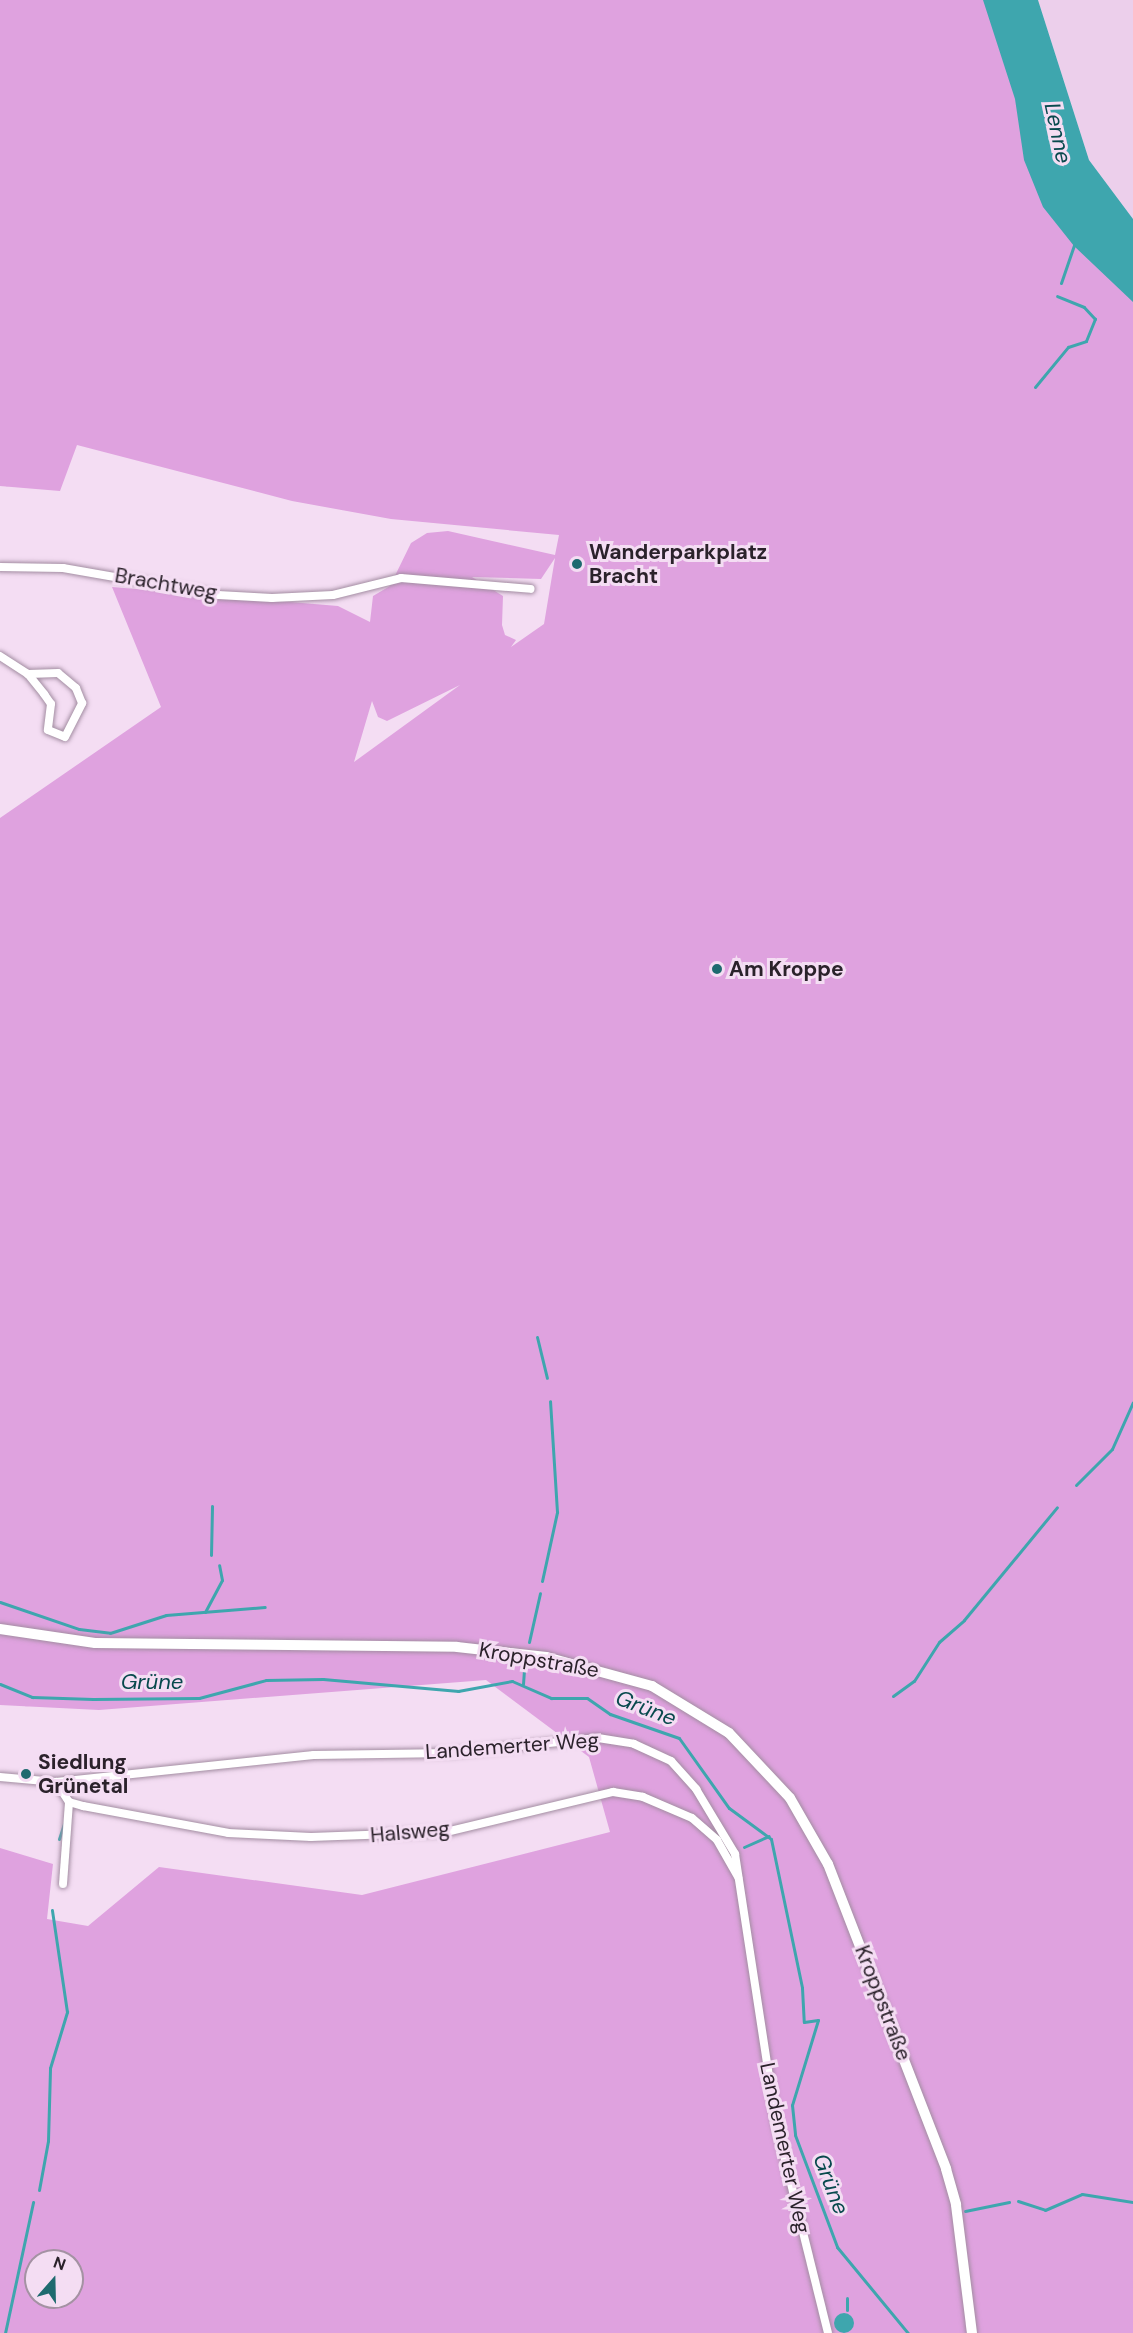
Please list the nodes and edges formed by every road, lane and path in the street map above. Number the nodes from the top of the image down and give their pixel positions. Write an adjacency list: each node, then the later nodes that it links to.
1 (0, 567): 2 (street, Brachtweg)
2 (531, 589)
3 (0, 656): 4 (street)
4 (28, 674): 4 (street)
5 (0, 1629): 12 (street, Kroppstraße)
6 (0, 1777): 7 (street, Landemerter Weg)
7 (56, 1782): 8 (street); 9 (street, Landemerter Weg)
8 (69, 1802): 9 (street, Halsweg); 10 (street)
9 (739, 1878): 11 (street, Landemerter Weg)
10 (63, 1884)
11 (828, 2333)
12 (972, 2333)

